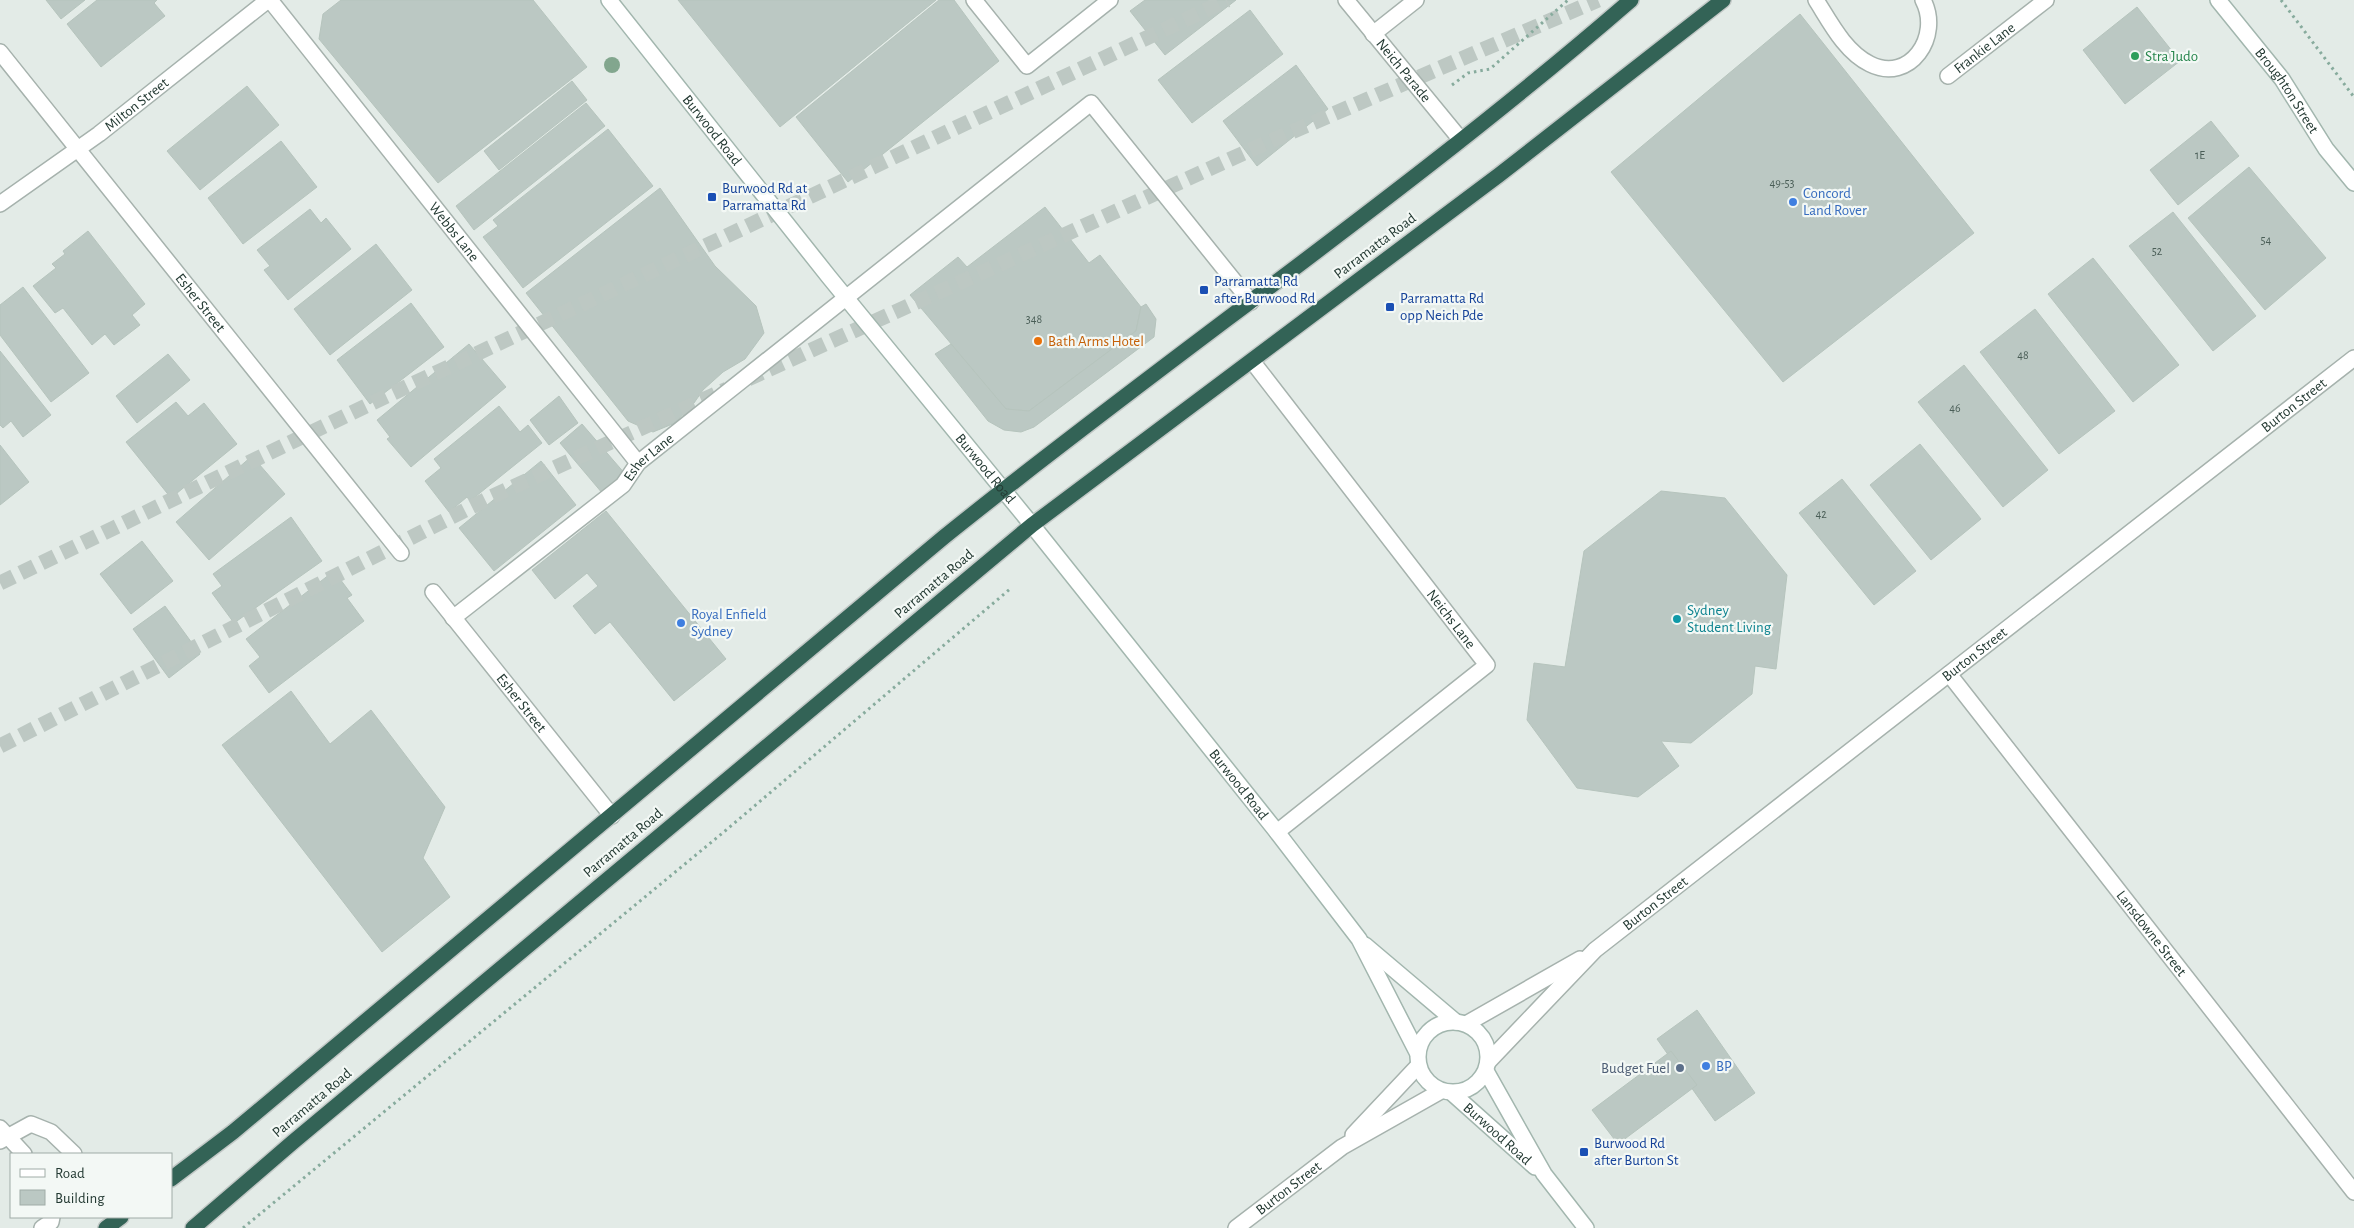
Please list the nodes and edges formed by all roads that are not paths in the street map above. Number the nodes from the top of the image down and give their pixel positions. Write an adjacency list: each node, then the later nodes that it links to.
1 (269, 0): 17 (street, Milton Street); 24 (street, Webbs Lane)
2 (609, 0): 20 (street, Burwood Road)
3 (974, 0): 4 (street)
4 (1110, 0)
5 (1346, 0): 13 (street, Neich Parade)
6 (1416, 0): 13 (street)
7 (1630, 0): 16 (highway, Parramatta Road)
8 (1724, 0): 23 (highway, Parramatta Road)
9 (1816, 0): 10 (street)
10 (1923, 0)
11 (2046, 0): 15 (street, Frankie Lane)
12 (2218, 0): 18 (street, Broughton Street)
13 (1373, 34): 16 (street, Neich Parade)
14 (0, 52): 17 (street, Esher Street)
15 (1948, 76)
16 (1461, 140): 21 (highway, Parramatta Road)
17 (78, 148): 19 (street, Milton Street); 27 (street, Esher Street)
18 (2354, 183)
19 (0, 204)
20 (846, 298): 21 (street, Esher Lane); 24 (street, Esher Lane); 25 (street, Burwood Road)
21 (1251, 302): 25 (highway, Parramatta Road)
22 (2354, 358): 30 (street, Burton Street)
23 (1252, 361): 26 (highway, Parramatta Road); 32 (street, Neichs Lane)
24 (638, 463): 29 (street, Esher Lane)
25 (1002, 489): 26 (street, Burwood Road); 31 (highway, Parramatta Road)
26 (1032, 525): 32 (street, Burwood Road); 50 (highway, Parramatta Road)
27 (401, 553)
28 (433, 592): 29 (street, Esher Street)
29 (453, 618): 31 (street, Esher Street)
30 (1949, 674): 34 (street, Burton Street); 45 (street, Lansdowne Street)
31 (612, 816): 44 (highway, Parramatta Road)
32 (1277, 832): 33 (street, Burwood Road)
33 (1358, 939): 35 (street, Burwood Road); 36 (street, Burwood Road)
34 (1595, 950): 35 (street, Burton Street); 37 (street, Burton Street)
35 (1461, 1023): 36 (street); 37 (street)
36 (1418, 1059): 38 (street); 40 (street, Burton Street)
37 (1487, 1066): 38 (street); 43 (street, Burwood Road)
38 (1447, 1092): 40 (street, Burton Street); 43 (street, Burwood Road)
39 (2, 1135): 41 (street); 42 (street)
40 (1342, 1147): 51 (street, Burton Street)
41 (23, 1153)
42 (73, 1153)
43 (1544, 1174): 52 (street, Burwood Road)
44 (172, 1178)
45 (2354, 1192)
46 (52, 1218): 48 (street)
47 (120, 1218): 49 (highway)
48 (42, 1228)
49 (106, 1228)
50 (193, 1228)
51 (1236, 1228)
52 (1586, 1228)

